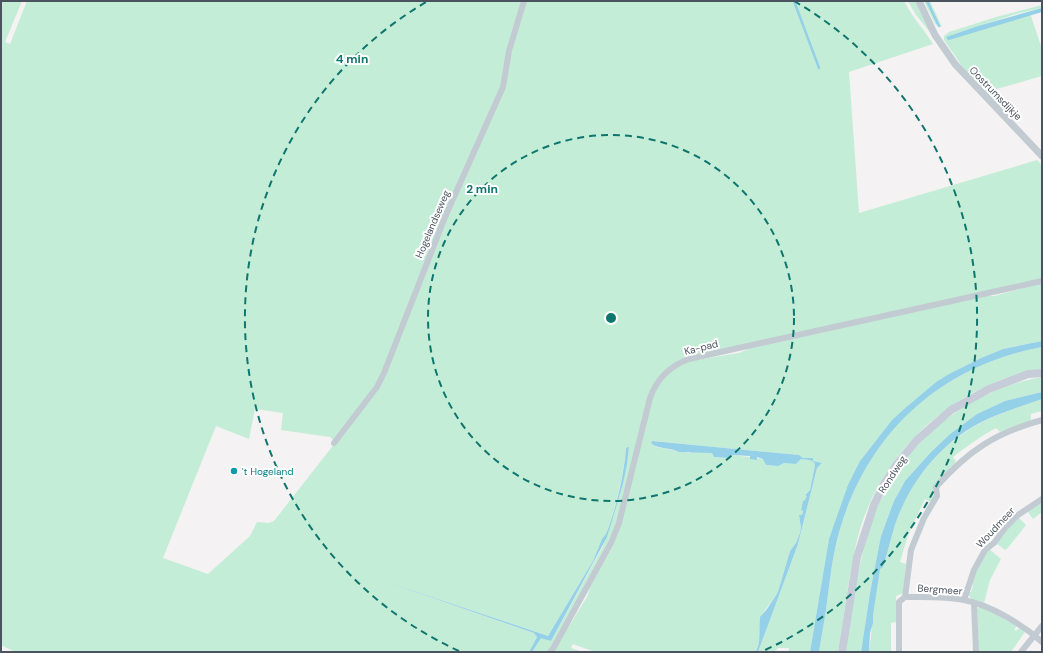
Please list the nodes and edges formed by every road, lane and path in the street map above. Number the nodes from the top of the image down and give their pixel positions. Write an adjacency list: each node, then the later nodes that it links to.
1 (524, 1): 7 (street, Hogelandseweg)
2 (919, 1): 3 (street, Oostrumsdijkje)
3 (1042, 156)
4 (1042, 281): 15 (street, Ka-pad)
5 (1042, 373): 16 (main road, Rondweg)
6 (1042, 420): 9 (street)
7 (334, 442)
8 (1042, 498): 10 (street, Woudmeer)
9 (905, 597): 10 (street, Bergmeer); 17 (street)
10 (964, 600): 11 (street, Bergmeer)
11 (974, 603): 13 (street, Bergmeer); 18 (street, Bergmeer)
12 (1042, 626): 13 (street)
13 (1034, 635): 14 (street, Bergmeer); 19 (street)
14 (1042, 642)
15 (550, 652)
16 (842, 652)
17 (899, 652)
18 (976, 652)
19 (1021, 652)

